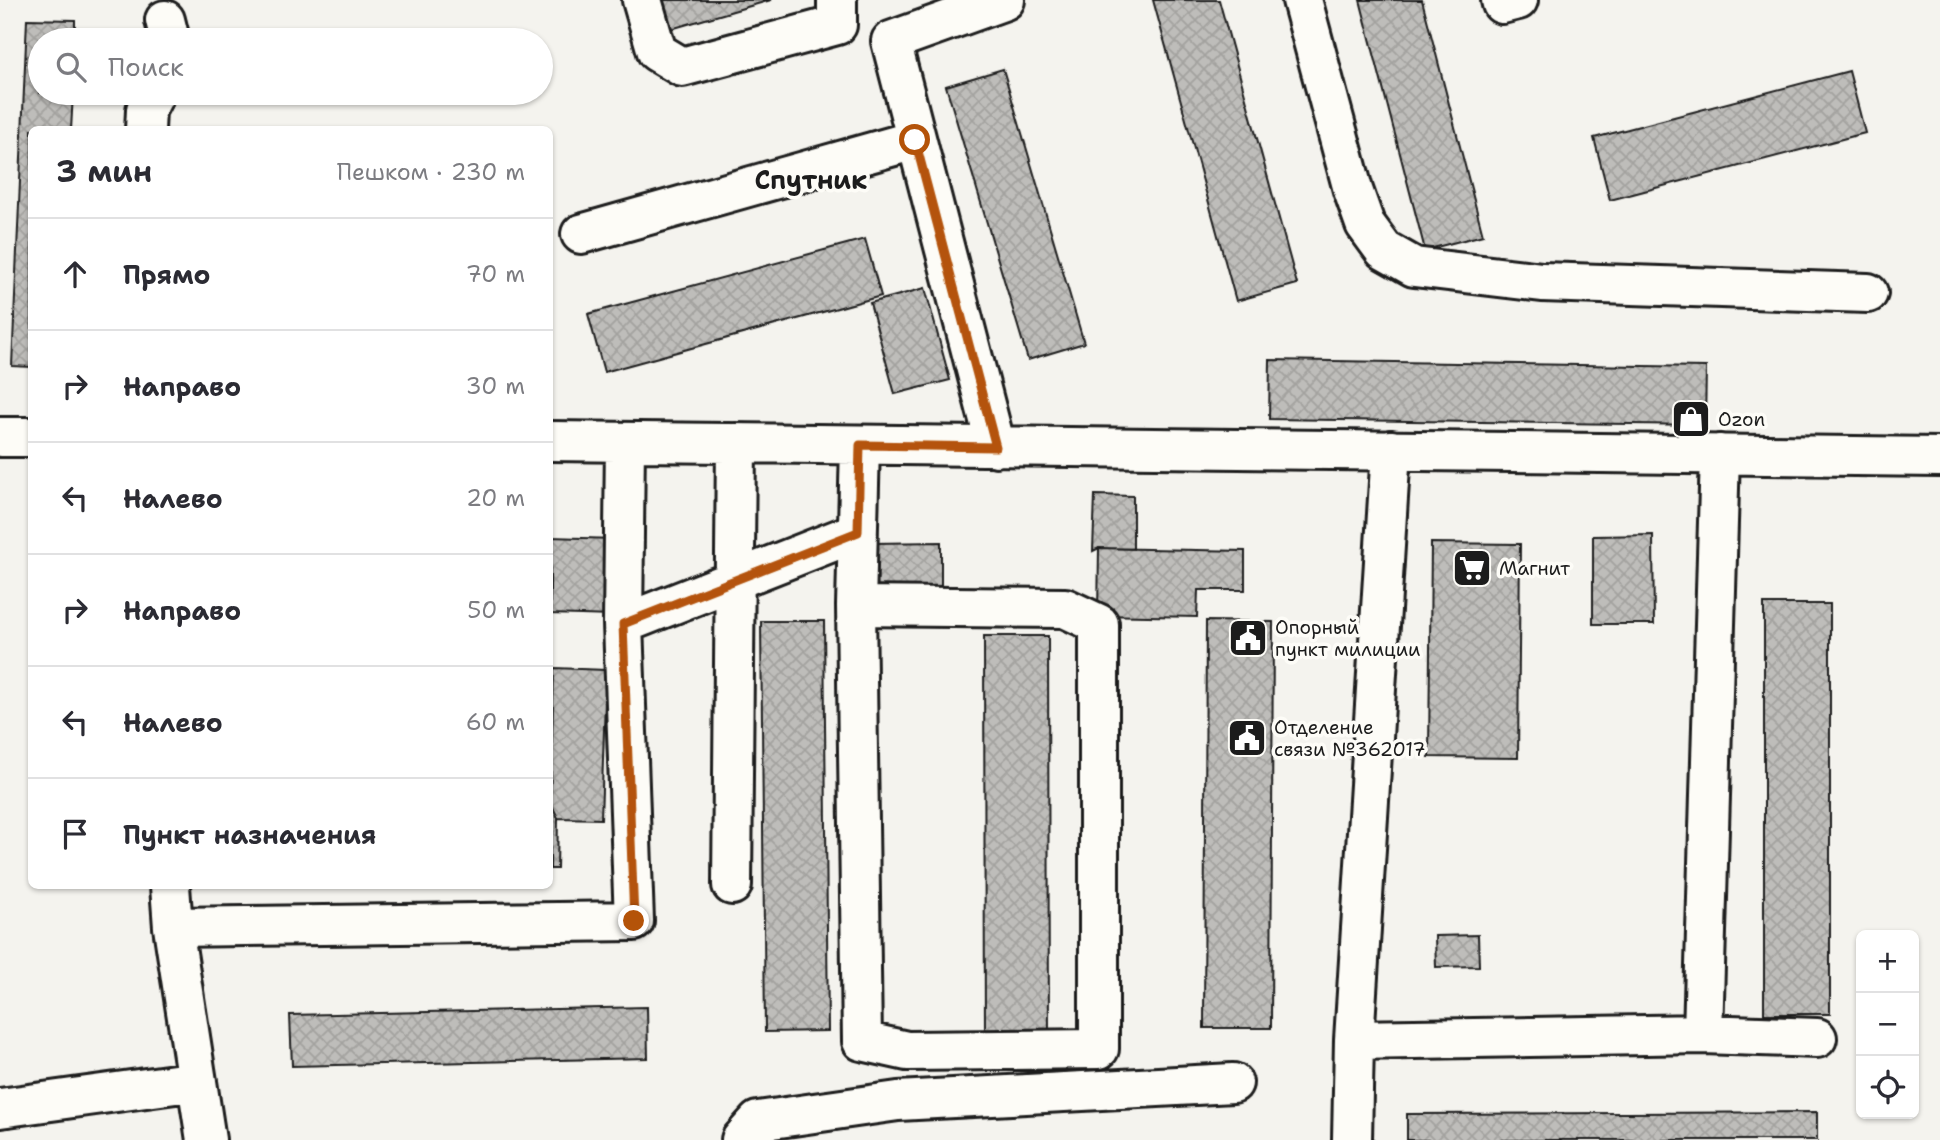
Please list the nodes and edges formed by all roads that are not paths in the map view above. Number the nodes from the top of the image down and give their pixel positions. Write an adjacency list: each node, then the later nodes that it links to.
1 (642, 0): 2 (street)
2 (836, 0)
3 (1005, 0): 9 (street)
4 (1302, 0): 11 (street)
5 (1502, 0): 6 (street)
6 (1518, 0)
7 (149, 105): 8 (street)
8 (145, 126)
9 (915, 140): 10 (street); 18 (street)
10 (581, 234)
11 (1868, 293)
12 (28, 437): 13 (street)
13 (0, 438)
14 (553, 441): 15 (street)
15 (625, 442): 16 (street); 25 (street)
16 (736, 443): 17 (street); 23 (street)
17 (860, 445): 18 (street); 22 (street)
18 (996, 447): 19 (street)
19 (1391, 450): 20 (street); 31 (street)
20 (1720, 454): 21 (street); 29 (street)
21 (1940, 457)
22 (858, 532): 23 (street); 24 (street)
23 (735, 581): 25 (street); 26 (street)
24 (856, 606): 24 (street)
25 (623, 624): 28 (street)
26 (732, 885)
27 (170, 889): 28 (street)
28 (173, 927): 32 (street)
29 (1703, 1034): 30 (street); 31 (street)
30 (1817, 1038)
31 (1354, 1040): 37 (street)
32 (197, 1081): 34 (street); 35 (street)
33 (1233, 1083): 36 (street)
34 (0, 1108)
35 (206, 1140)
36 (741, 1140)
37 (1352, 1140)

